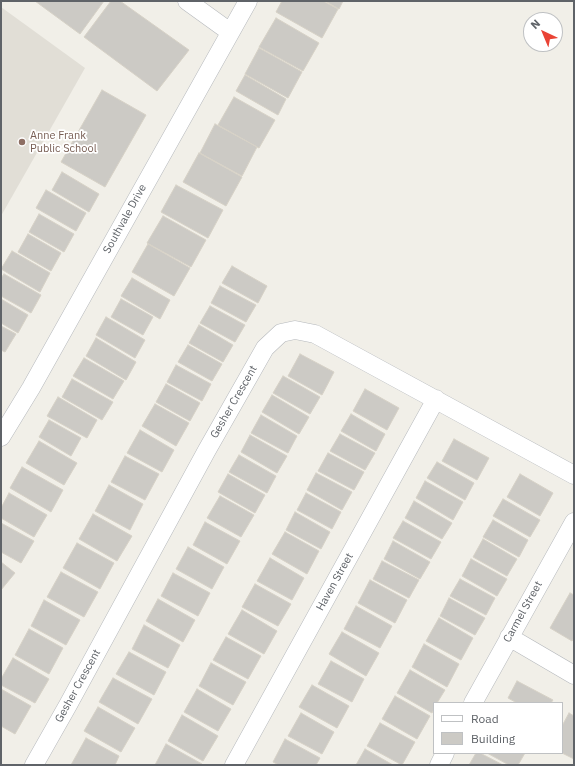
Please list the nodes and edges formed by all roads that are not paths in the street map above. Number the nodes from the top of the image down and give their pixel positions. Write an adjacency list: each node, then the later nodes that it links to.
1 (187, 1): 3 (street)
2 (248, 1): 3 (street, Southvale Drive)
3 (230, 32): 5 (street, Southvale Drive)
4 (436, 400): 6 (street, Gesher Crescent); 12 (street, Gesher Crescent); 13 (street, Haven Street)
5 (1, 437)
6 (574, 475)
7 (574, 522): 8 (street, Carmel Street)
8 (509, 637): 9 (street); 10 (street, Carmel Street)
9 (574, 675)
10 (474, 702)
11 (444, 754): 14 (street)
12 (34, 765)
13 (234, 765)
14 (439, 765)

